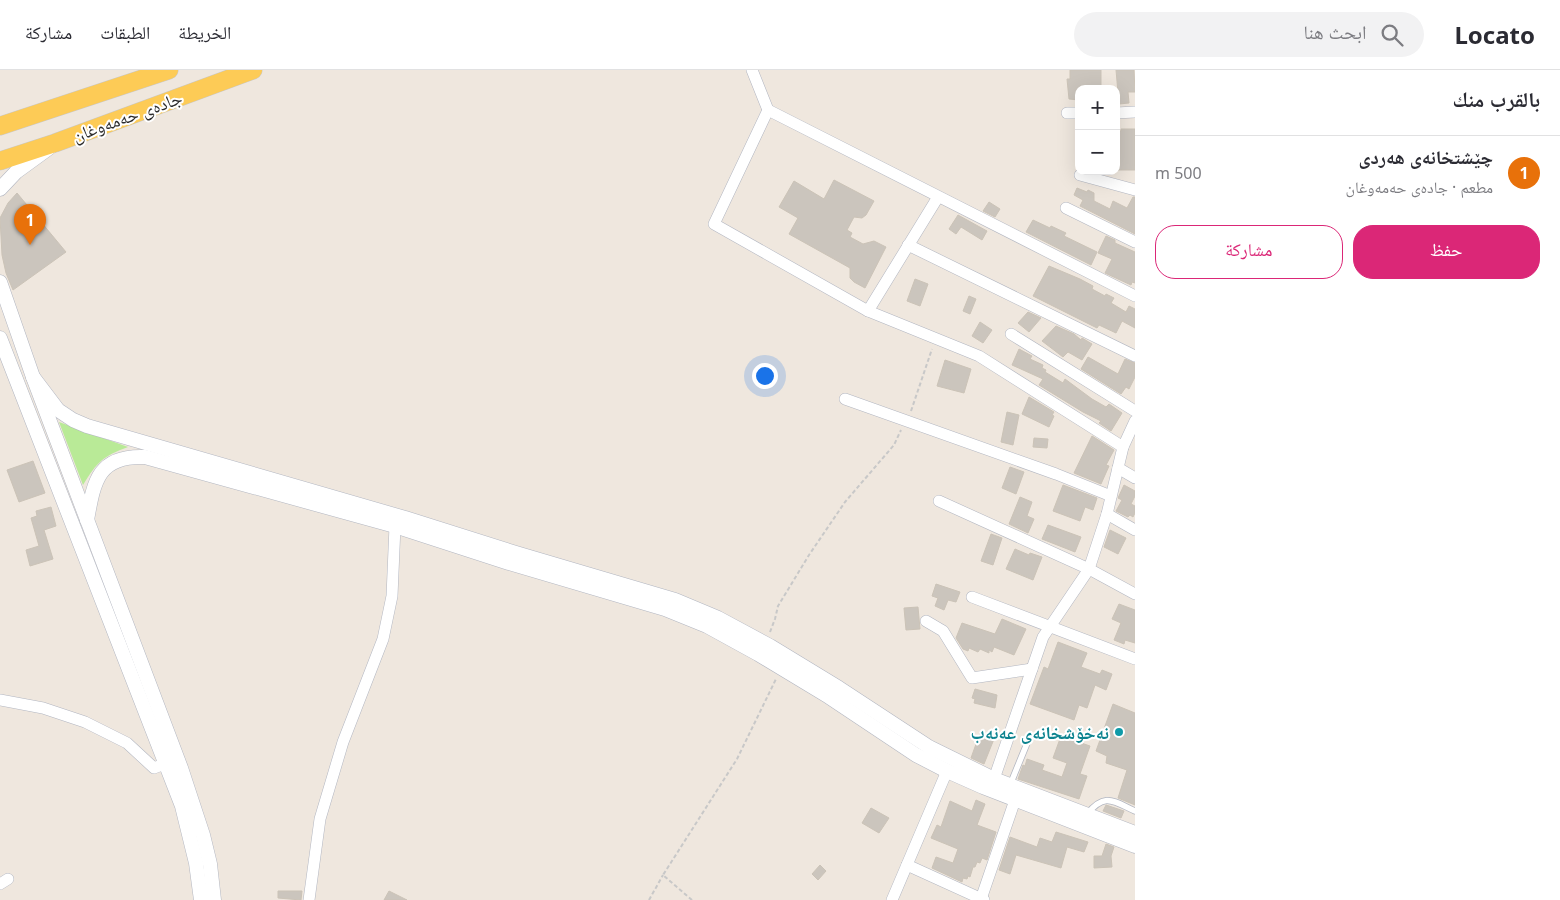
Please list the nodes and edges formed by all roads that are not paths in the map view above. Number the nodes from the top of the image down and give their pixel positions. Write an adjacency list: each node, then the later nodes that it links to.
1 (169, 70): 9 (main road, جادەی حەمەوغان)
2 (253, 70): 10 (main road, جادەی حەمەوغان)
3 (752, 70): 4 (street)
4 (768, 110): 15 (street); 22 (street)
5 (1120, 112): 6 (street)
6 (1135, 112)
7 (1067, 113): 8 (street)
8 (1075, 113)
9 (0, 126)
10 (55, 143): 11 (main road, جادەی حەمەوغان); 13 (street)
11 (0, 161)
12 (1080, 175): 14 (street)
13 (0, 190)
14 (1135, 190)
15 (938, 197): 18 (street); 20 (street)
16 (1066, 208): 17 (street)
17 (1135, 242)
18 (908, 245): 22 (street); 25 (street)
19 (0, 282): 21 (street)
20 (1135, 296)
21 (3, 303): 26 (street)
22 (868, 311): 30 (street)
23 (1010, 334): 28 (street)
24 (0, 338): 47 (street)
25 (1135, 356)
26 (33, 377): 31 (street); 37 (street)
27 (845, 400): 34 (street)
28 (1135, 411)
29 (1135, 421): 30 (street)
30 (1123, 447): 32 (street)
31 (186, 462): 37 (street); 38 (street); 41 (street)
32 (1118, 468): 33 (street); 34 (street)
33 (1135, 478)
34 (1111, 496): 36 (street)
35 (939, 501): 40 (street)
36 (1107, 514): 39 (street); 40 (street)
37 (87, 520): 46 (street)
38 (395, 526): 41 (street); 65 (street)
39 (1135, 530)
40 (1089, 569): 42 (street); 45 (street)
41 (580, 577): 53 (street); 54 (street)
42 (1135, 594)
43 (972, 597): 45 (street)
44 (926, 621): 49 (street)
45 (1050, 627): 48 (street); 49 (street)
46 (131, 635): 47 (street); 64 (street)
47 (118, 641): 52 (street)
48 (1135, 659)
49 (1032, 669): 54 (street)
50 (0, 700): 52 (street)
51 (1028, 741): 55 (lane)
52 (167, 763): 63 (street)
53 (947, 771): 56 (street); 61 (street)
54 (994, 779): 55 (street)
55 (1010, 786): 58 (street)
56 (1015, 800): 58 (street); 62 (street)
57 (1135, 811): 58 (lane)
58 (1084, 820): 59 (street); 60 (street)
59 (1135, 833)
60 (1135, 846)
61 (907, 865): 62 (street); 66 (street)
62 (982, 899)
63 (201, 900)
64 (214, 900)
65 (309, 900)
66 (892, 900)

